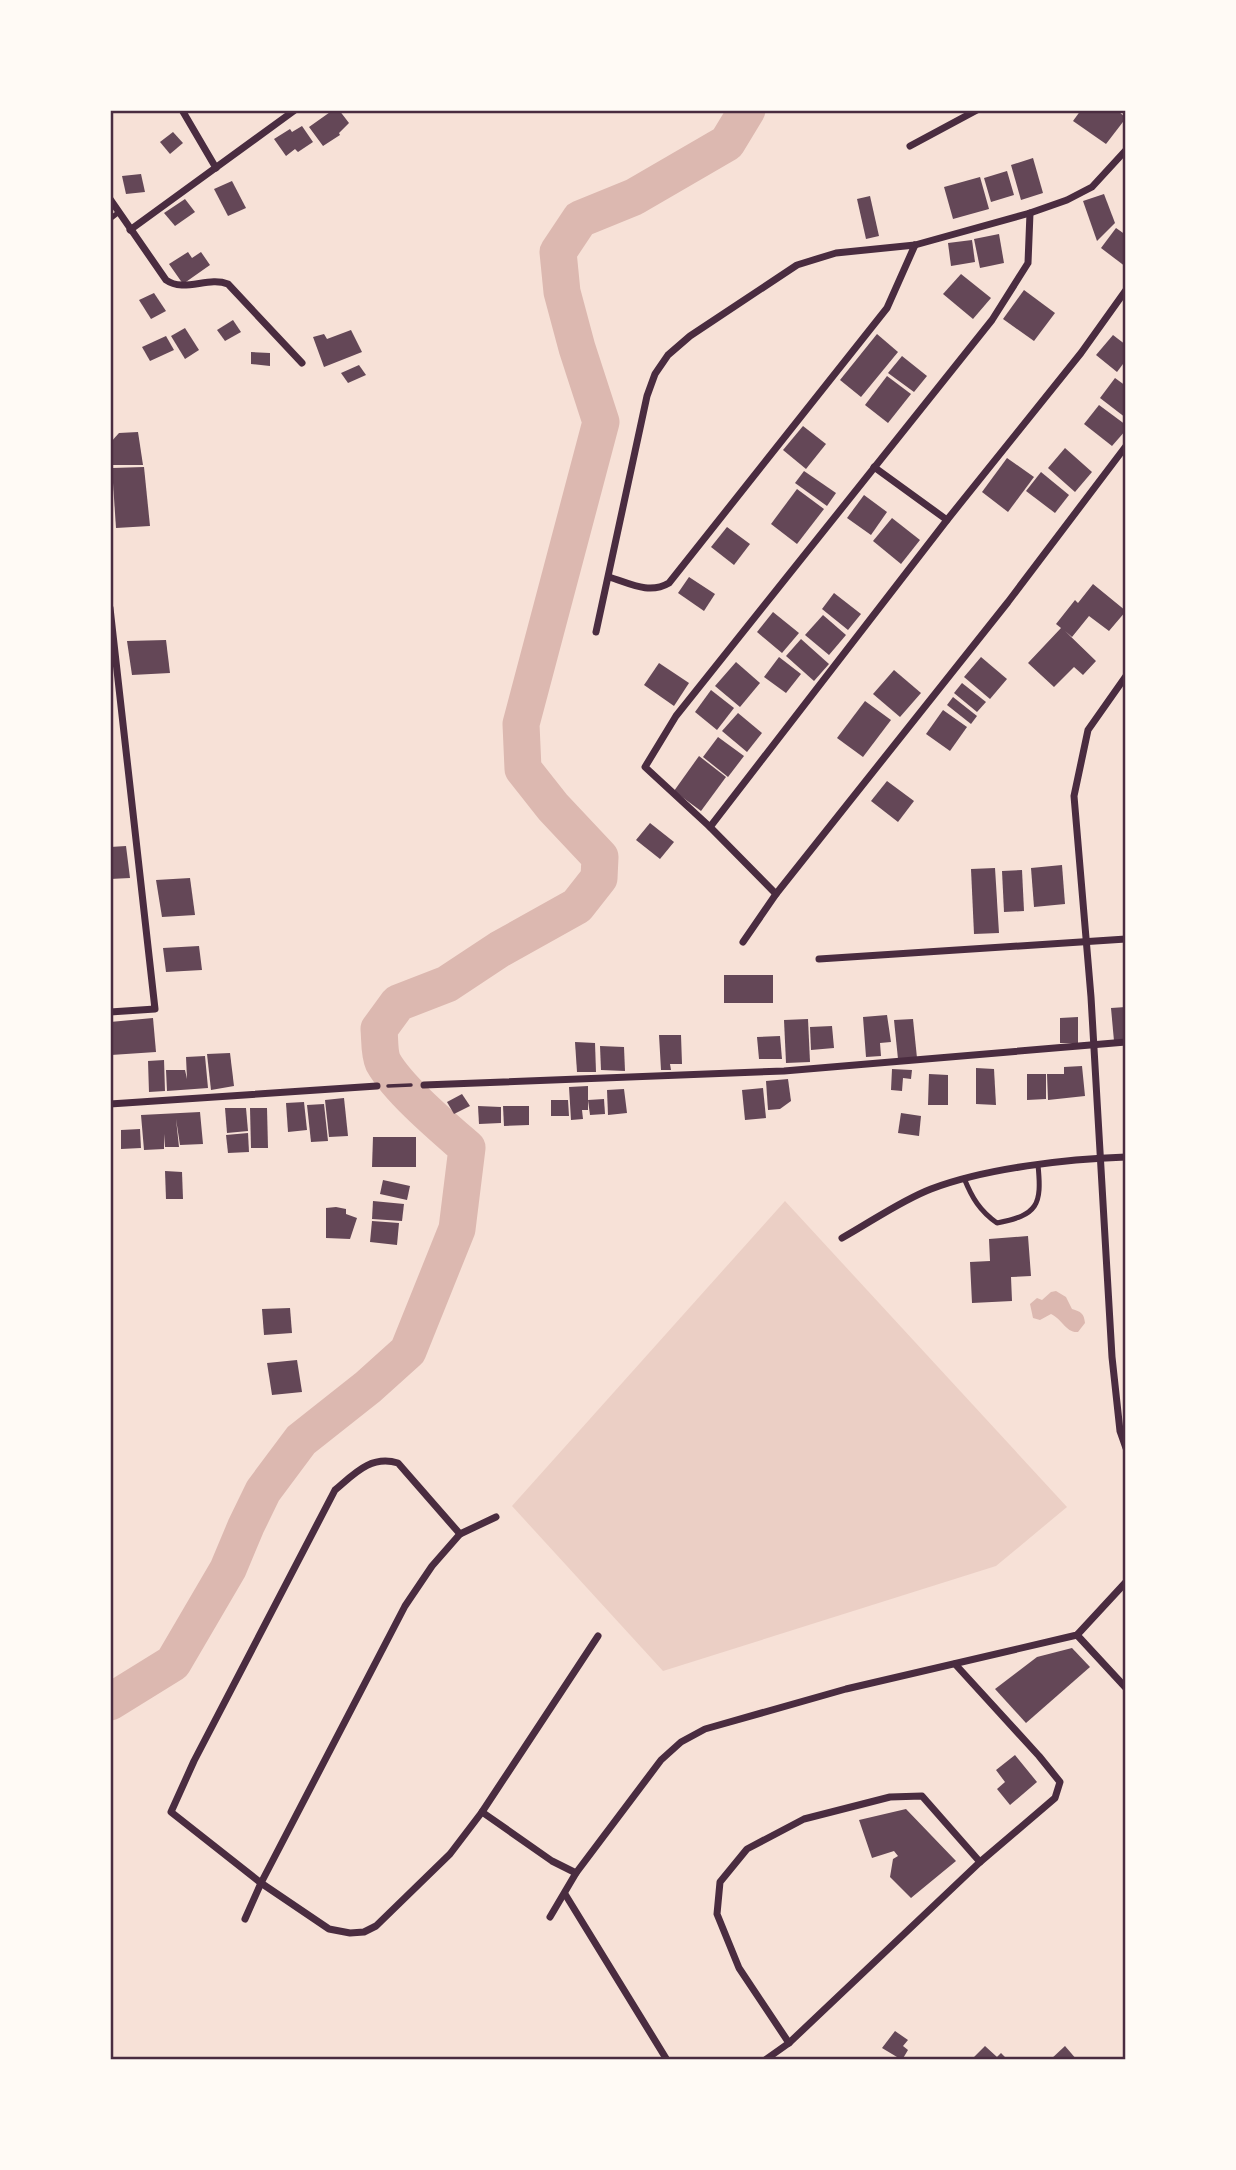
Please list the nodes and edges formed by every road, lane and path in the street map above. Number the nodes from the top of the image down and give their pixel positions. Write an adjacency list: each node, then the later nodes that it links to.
1 (182, 110): 6 (street)
2 (295, 110): 6 (street)
3 (977, 110): 4 (street)
4 (910, 146)
5 (1126, 150): 9 (street)
6 (216, 168): 11 (street)
7 (110, 199): 8 (street)
8 (119, 212): 10 (lane); 11 (street)
9 (1030, 213): 12 (street); 16 (street)
10 (110, 219)
11 (130, 230): 14 (street)
12 (915, 245): 18 (street); 18 (street)
13 (1126, 290): 17 (street)
14 (302, 363)
15 (1126, 446): 23 (street)
16 (874, 467): 17 (street); 22 (street)
17 (947, 520): 22 (street)
18 (608, 577): 20 (street)
19 (110, 608): 28 (street)
20 (596, 632)
21 (1126, 676): 26 (street)
22 (710, 828): 23 (street)
23 (776, 894): 25 (street)
24 (1126, 939): 26 (street)
25 (743, 942)
26 (1087, 942): 27 (street); 30 (street)
27 (819, 959)
28 (110, 1012)
29 (1126, 1042): 30 (street)
30 (1094, 1044): 31 (street); 35 (street)
31 (424, 1085): 32 (path)
32 (377, 1086): 33 (street)
33 (110, 1104)
34 (1126, 1157): 35 (street)
35 (1099, 1158): 36 (street); 39 (street)
36 (1038, 1165): 37 (street); 37 (lane)
37 (964, 1178): 38 (street)
38 (842, 1238)
39 (1126, 1448)
40 (496, 1517): 41 (street)
41 (460, 1534): 50 (street); 50 (street)
42 (1126, 1582): 43 (street)
43 (1077, 1635): 45 (street); 46 (street)
44 (598, 1636): 47 (street)
45 (955, 1664): 48 (street); 49 (street)
46 (1126, 1688)
47 (482, 1812): 49 (street); 50 (street)
48 (980, 1862): 54 (street); 54 (street)
49 (576, 1873): 51 (street)
50 (261, 1883): 53 (street)
51 (565, 1894): 52 (street); 55 (street)
52 (550, 1917)
53 (245, 1919)
54 (789, 2043): 56 (street)
55 (667, 2060)
56 (765, 2060)

